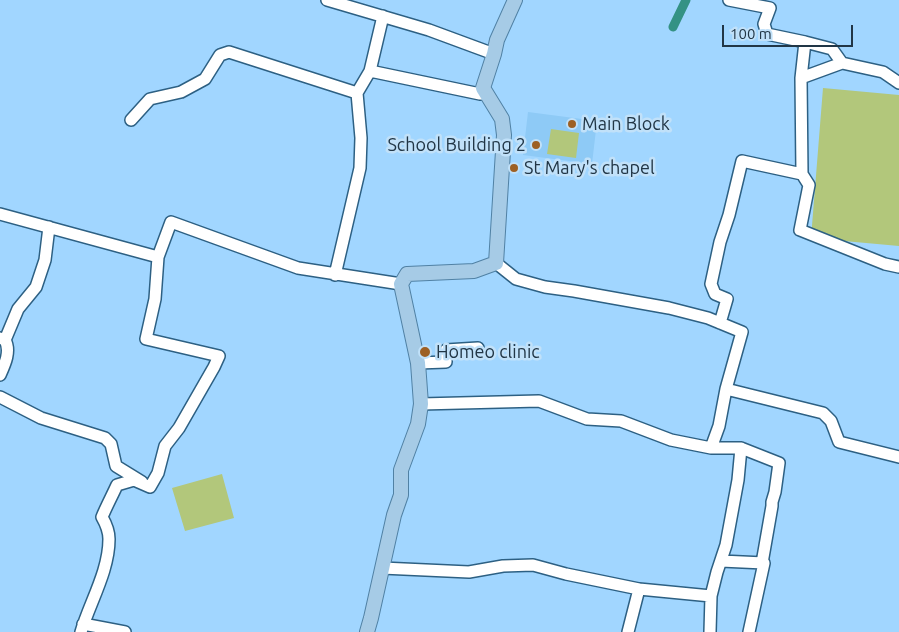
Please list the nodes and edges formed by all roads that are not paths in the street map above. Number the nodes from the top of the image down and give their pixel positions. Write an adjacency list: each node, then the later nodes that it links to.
1 (327, 0): 5 (street)
2 (515, 0): 7 (main road)
3 (729, 0): 4 (street)
4 (766, 3): 6 (street)
5 (383, 16): 7 (street); 9 (street)
6 (805, 42): 8 (street); 10 (street)
7 (494, 54): 12 (main road)
8 (842, 63): 10 (street); 11 (street)
9 (370, 71): 12 (street); 13 (street)
10 (801, 78): 15 (street)
11 (899, 83)
12 (483, 88): 19 (main road)
13 (357, 93): 14 (street); 21 (street)
14 (131, 120)
15 (802, 174): 20 (street); 23 (street)
16 (0, 214): 17 (street)
17 (49, 227): 18 (street); 24 (street)
18 (158, 257): 21 (street); 34 (street)
19 (496, 263): 22 (main road); 23 (street)
20 (899, 266)
21 (336, 275): 22 (street)
22 (402, 284): 26 (main road)
23 (720, 323): 28 (street)
24 (3, 339): 27 (street)
25 (478, 348): 26 (street)
26 (418, 363): 30 (main road)
27 (0, 375)
28 (726, 389): 31 (street); 33 (street)
29 (0, 397): 34 (street)
30 (421, 404): 31 (street); 37 (main road)
31 (712, 448): 32 (street)
32 (742, 448): 35 (street); 36 (street)
33 (899, 457)
34 (150, 486): 40 (street)
35 (721, 561): 36 (street); 39 (street)
36 (762, 563): 45 (street)
37 (382, 568): 38 (street); 42 (main road)
38 (639, 589): 39 (street); 43 (street)
39 (712, 596): 44 (street)
40 (82, 628): 41 (street)
41 (125, 632)
42 (367, 632)
43 (628, 632)
44 (710, 632)
45 (749, 632)

